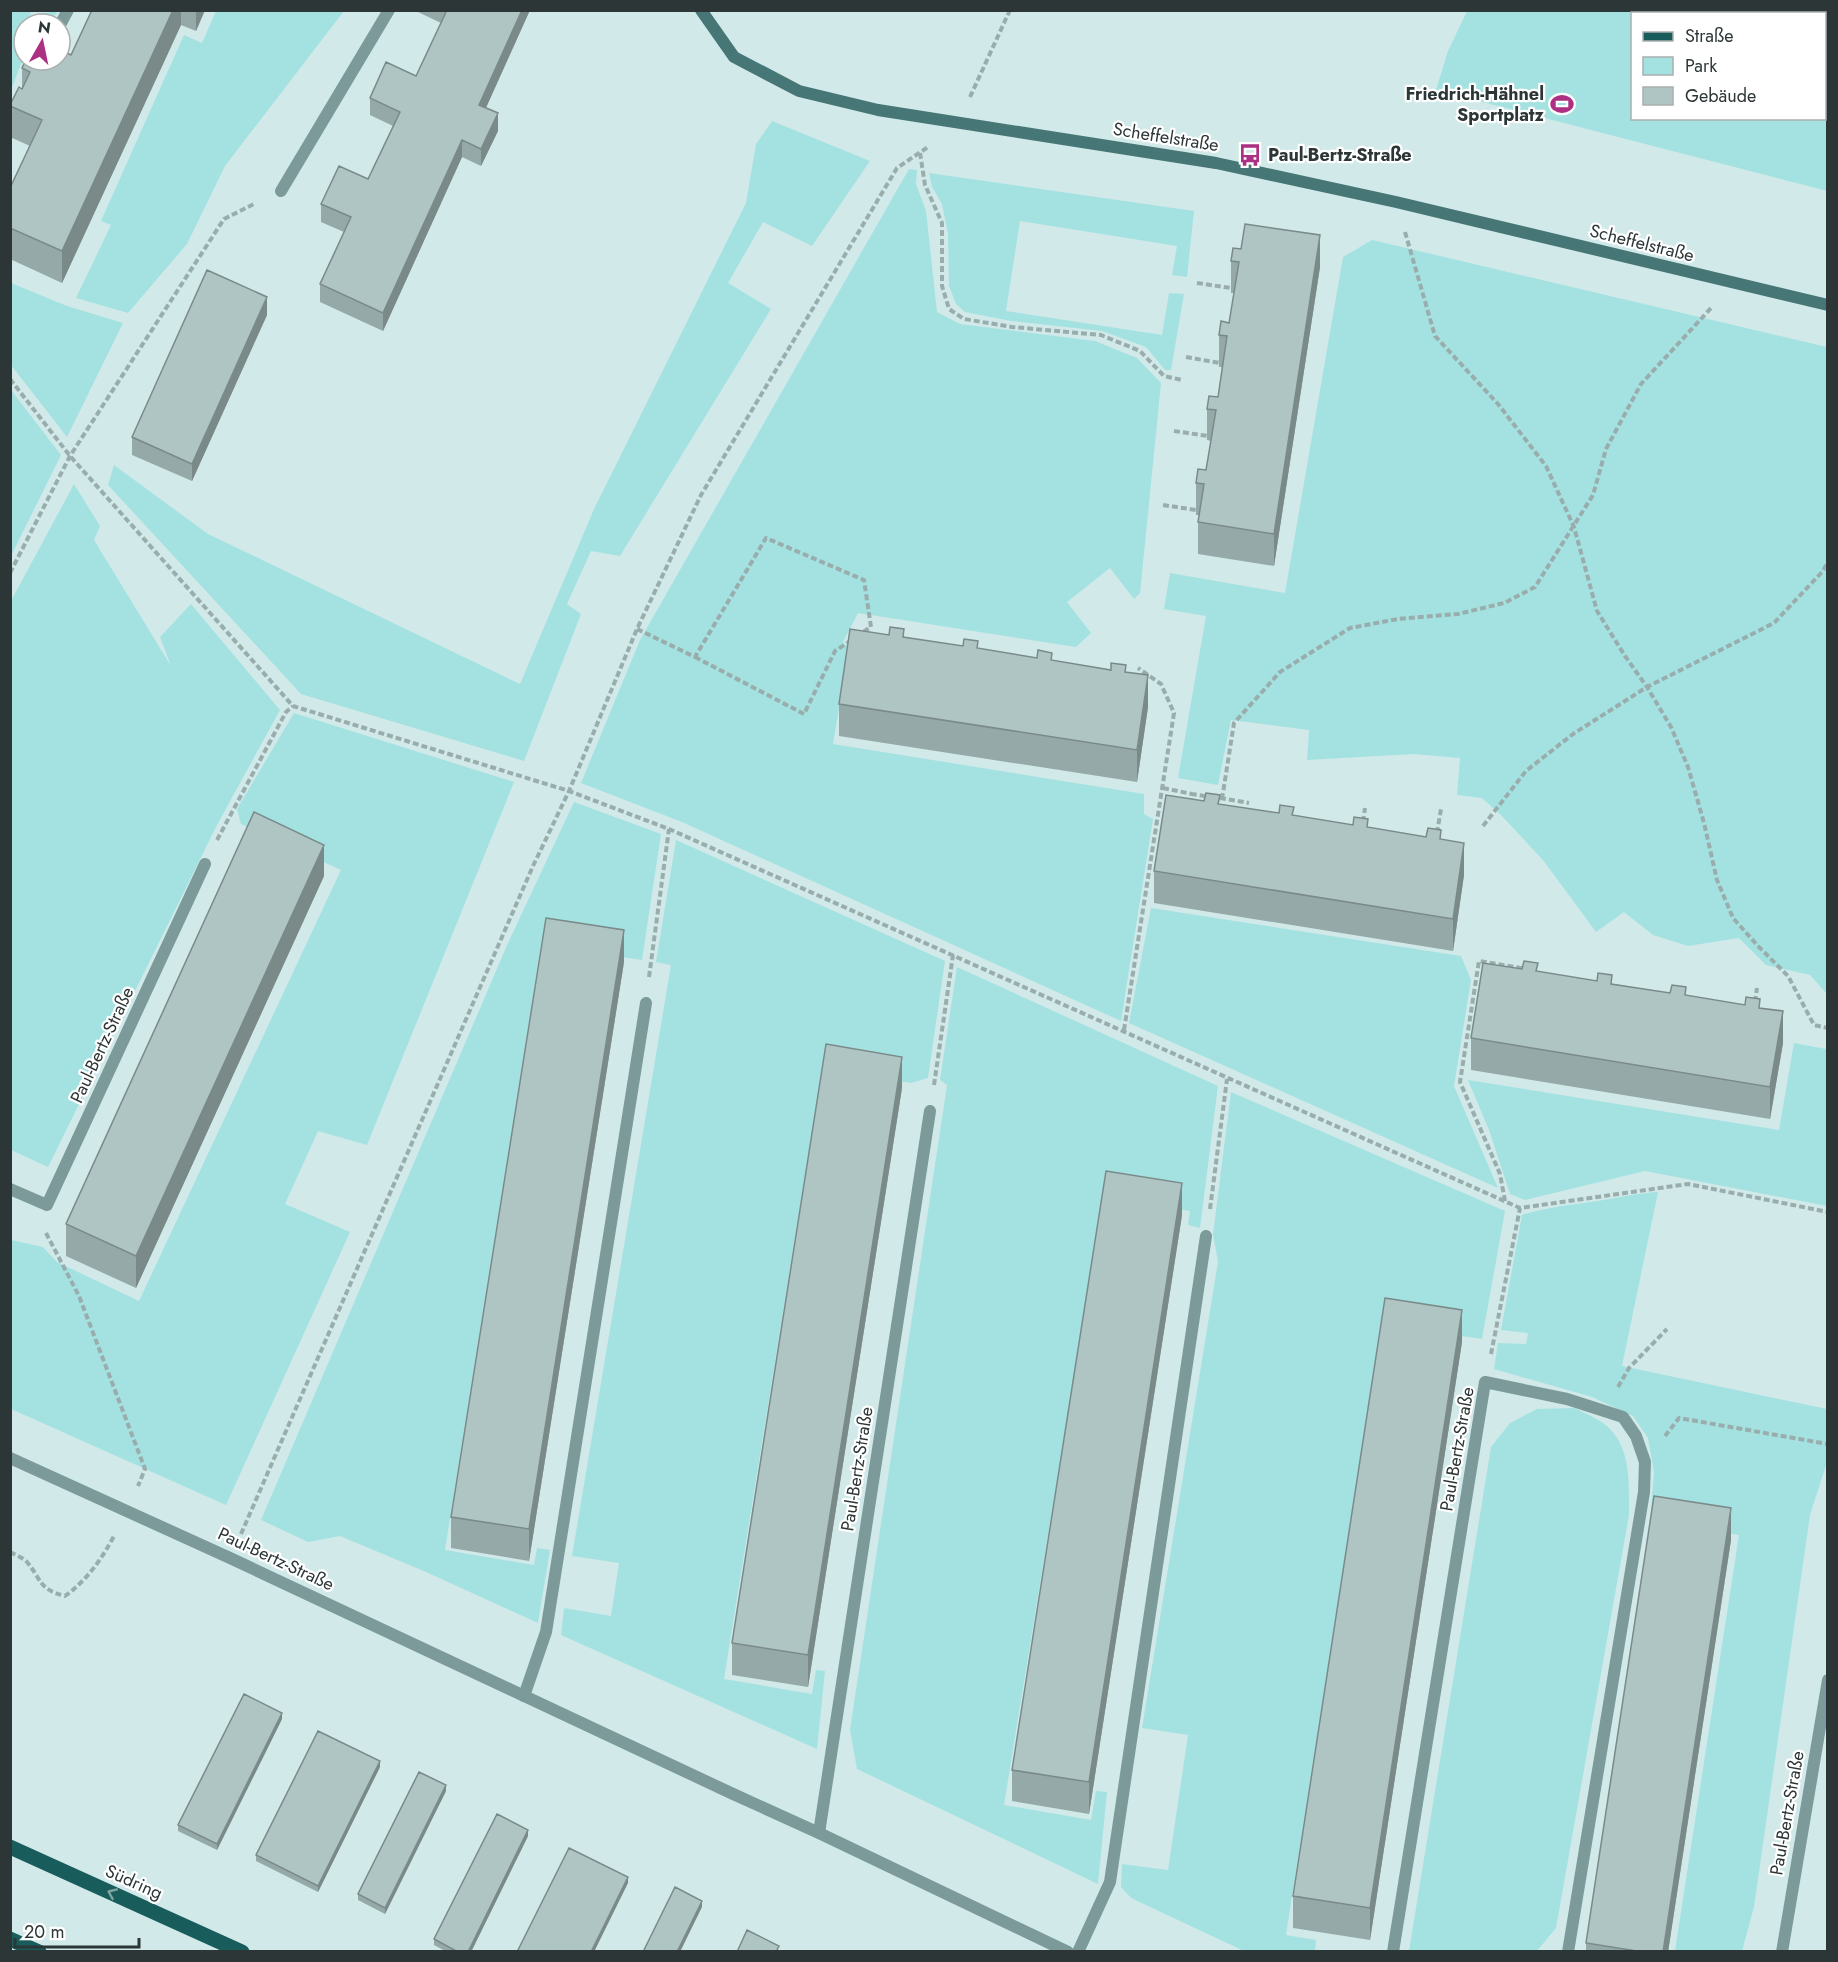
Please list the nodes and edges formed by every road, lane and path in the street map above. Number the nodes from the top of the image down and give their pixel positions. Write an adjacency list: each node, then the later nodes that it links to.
1 (388, 10): 6 (street)
2 (701, 10): 4 (main road, Scheffelstraße)
3 (1008, 11): 4 (path)
4 (959, 123): 5 (path); 7 (main road, Scheffelstraße)
5 (920, 153): 15 (path); 24 (path)
6 (281, 191): 18 (path)
7 (1396, 202): 9 (main road, Scheffelstraße); 21 (path)
8 (1197, 283): 10 (path)
9 (1733, 284): 11 (main road, Scheffelstraße); 21 (path)
10 (1231, 288)
11 (1827, 305)
12 (1186, 357): 13 (path)
13 (1220, 363)
14 (10, 379): 18 (path)
15 (1182, 380)
16 (1174, 431): 17 (path)
17 (1208, 435)
18 (70, 456): 23 (path); 28 (path)
19 (1163, 505): 20 (path)
20 (1196, 510)
21 (1574, 527): 27 (path); 32 (path)
22 (1827, 562): 27 (path)
23 (10, 573)
24 (637, 629): 25 (path); 30 (path)
25 (696, 657): 25 (path)
26 (1138, 668): 29 (path)
27 (1647, 687): 39 (path); 49 (path)
28 (293, 706): 30 (path); 43 (path)
29 (1163, 789): 31 (path); 33 (path)
30 (569, 791): 41 (path); 67 (path)
31 (1192, 794): 32 (path); 36 (path)
32 (1222, 798): 34 (path)
33 (1161, 803): 35 (path); 50 (path)
34 (1249, 803)
35 (1170, 804)
36 (1180, 806)
37 (1365, 808): 40 (path)
38 (1441, 808): 42 (path)
39 (1483, 826)
40 (1362, 828)
41 (669, 829): 44 (path); 47 (path)
42 (1436, 840)
43 (206, 864): 55 (street, Paul-Bertz-Straße)
44 (953, 955): 50 (path); 52 (path)
45 (1532, 970): 54 (path)
46 (1758, 988): 48 (path)
47 (646, 1003): 69 (street)
48 (1754, 1009)
49 (1827, 1028)
50 (1124, 1030): 51 (path)
51 (1227, 1079): 54 (path); 58 (path)
52 (930, 1111): 70 (street, Paul-Bertz-Straße)
53 (10, 1189): 55 (street)
54 (1505, 1201): 56 (path)
55 (47, 1205): 65 (path)
56 (1520, 1208): 57 (path); 61 (path)
57 (1827, 1212)
58 (1206, 1236): 76 (street)
59 (1667, 1329): 60 (path)
60 (1629, 1368)
61 (1485, 1382): 64 (street, Paul-Bertz-Straße); 77 (street, Paul-Bertz-Straße)
62 (1827, 1444): 64 (path)
63 (10, 1458): 65 (street, Paul-Bertz-Straße)
64 (1645, 1462): 78 (street, Paul-Bertz-Straße)
65 (128, 1510): 66 (path); 67 (street, Paul-Bertz-Straße)
66 (10, 1552)
67 (230, 1558): 69 (street, Paul-Bertz-Straße)
68 (1827, 1680): 79 (street, Paul-Bertz-Straße)
69 (524, 1696): 70 (street, Paul-Bertz-Straße)
70 (819, 1833): 75 (street, Paul-Bertz-Straße)
71 (10, 1847): 74 (main road, Südring, one-way to 71)
72 (10, 1939): 73 (main road)
73 (39, 1952)
74 (242, 1952)
75 (1068, 1952)
76 (1078, 1952)
77 (1393, 1952)
78 (1568, 1952)
79 (1782, 1952)

